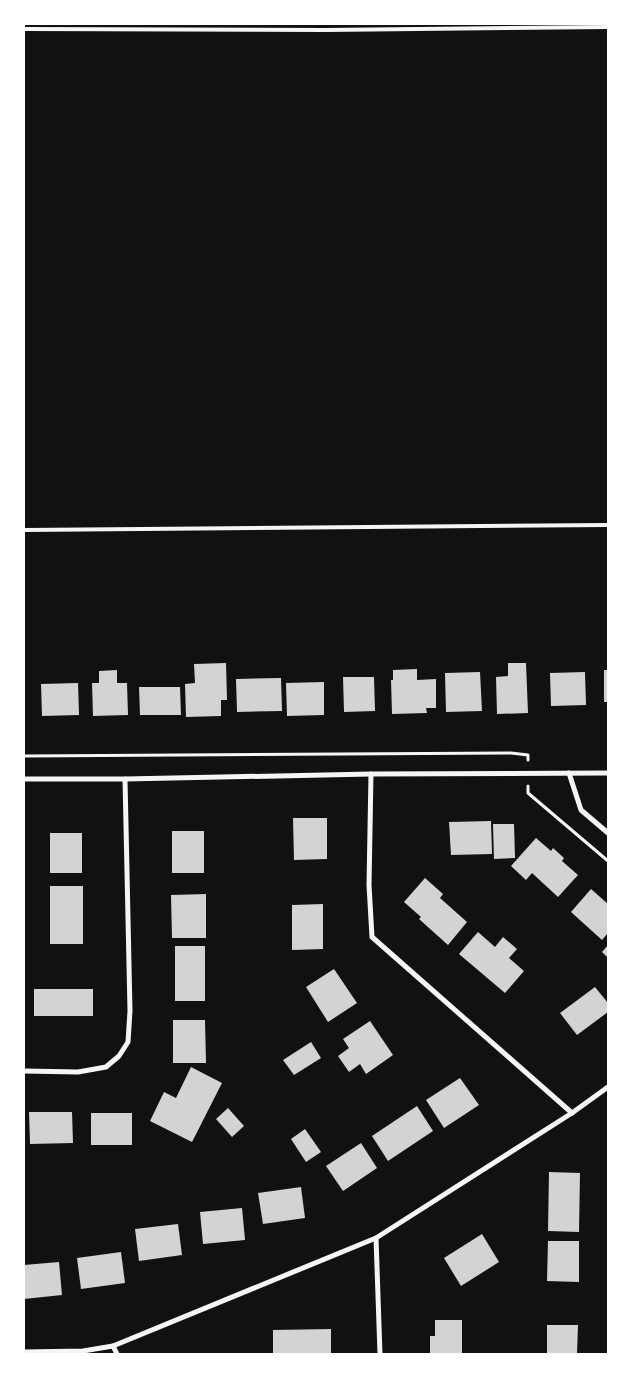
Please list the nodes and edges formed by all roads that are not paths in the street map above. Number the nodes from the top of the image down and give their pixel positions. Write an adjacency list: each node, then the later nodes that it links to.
1 (608, 27): 2 (lane)
2 (24, 29)
3 (608, 525): 4 (lane)
4 (24, 530)
5 (569, 773): 6 (street); 7 (street); 10 (street)
6 (608, 773)
7 (371, 774): 9 (street); 13 (street)
8 (24, 779): 9 (street)
9 (125, 779): 11 (street)
10 (608, 833)
11 (24, 1071)
12 (608, 1088): 13 (street)
13 (572, 1113): 14 (street)
14 (376, 1238): 15 (street); 18 (street)
15 (113, 1346): 16 (street); 17 (street)
16 (24, 1352)
17 (117, 1354)
18 (380, 1354)

